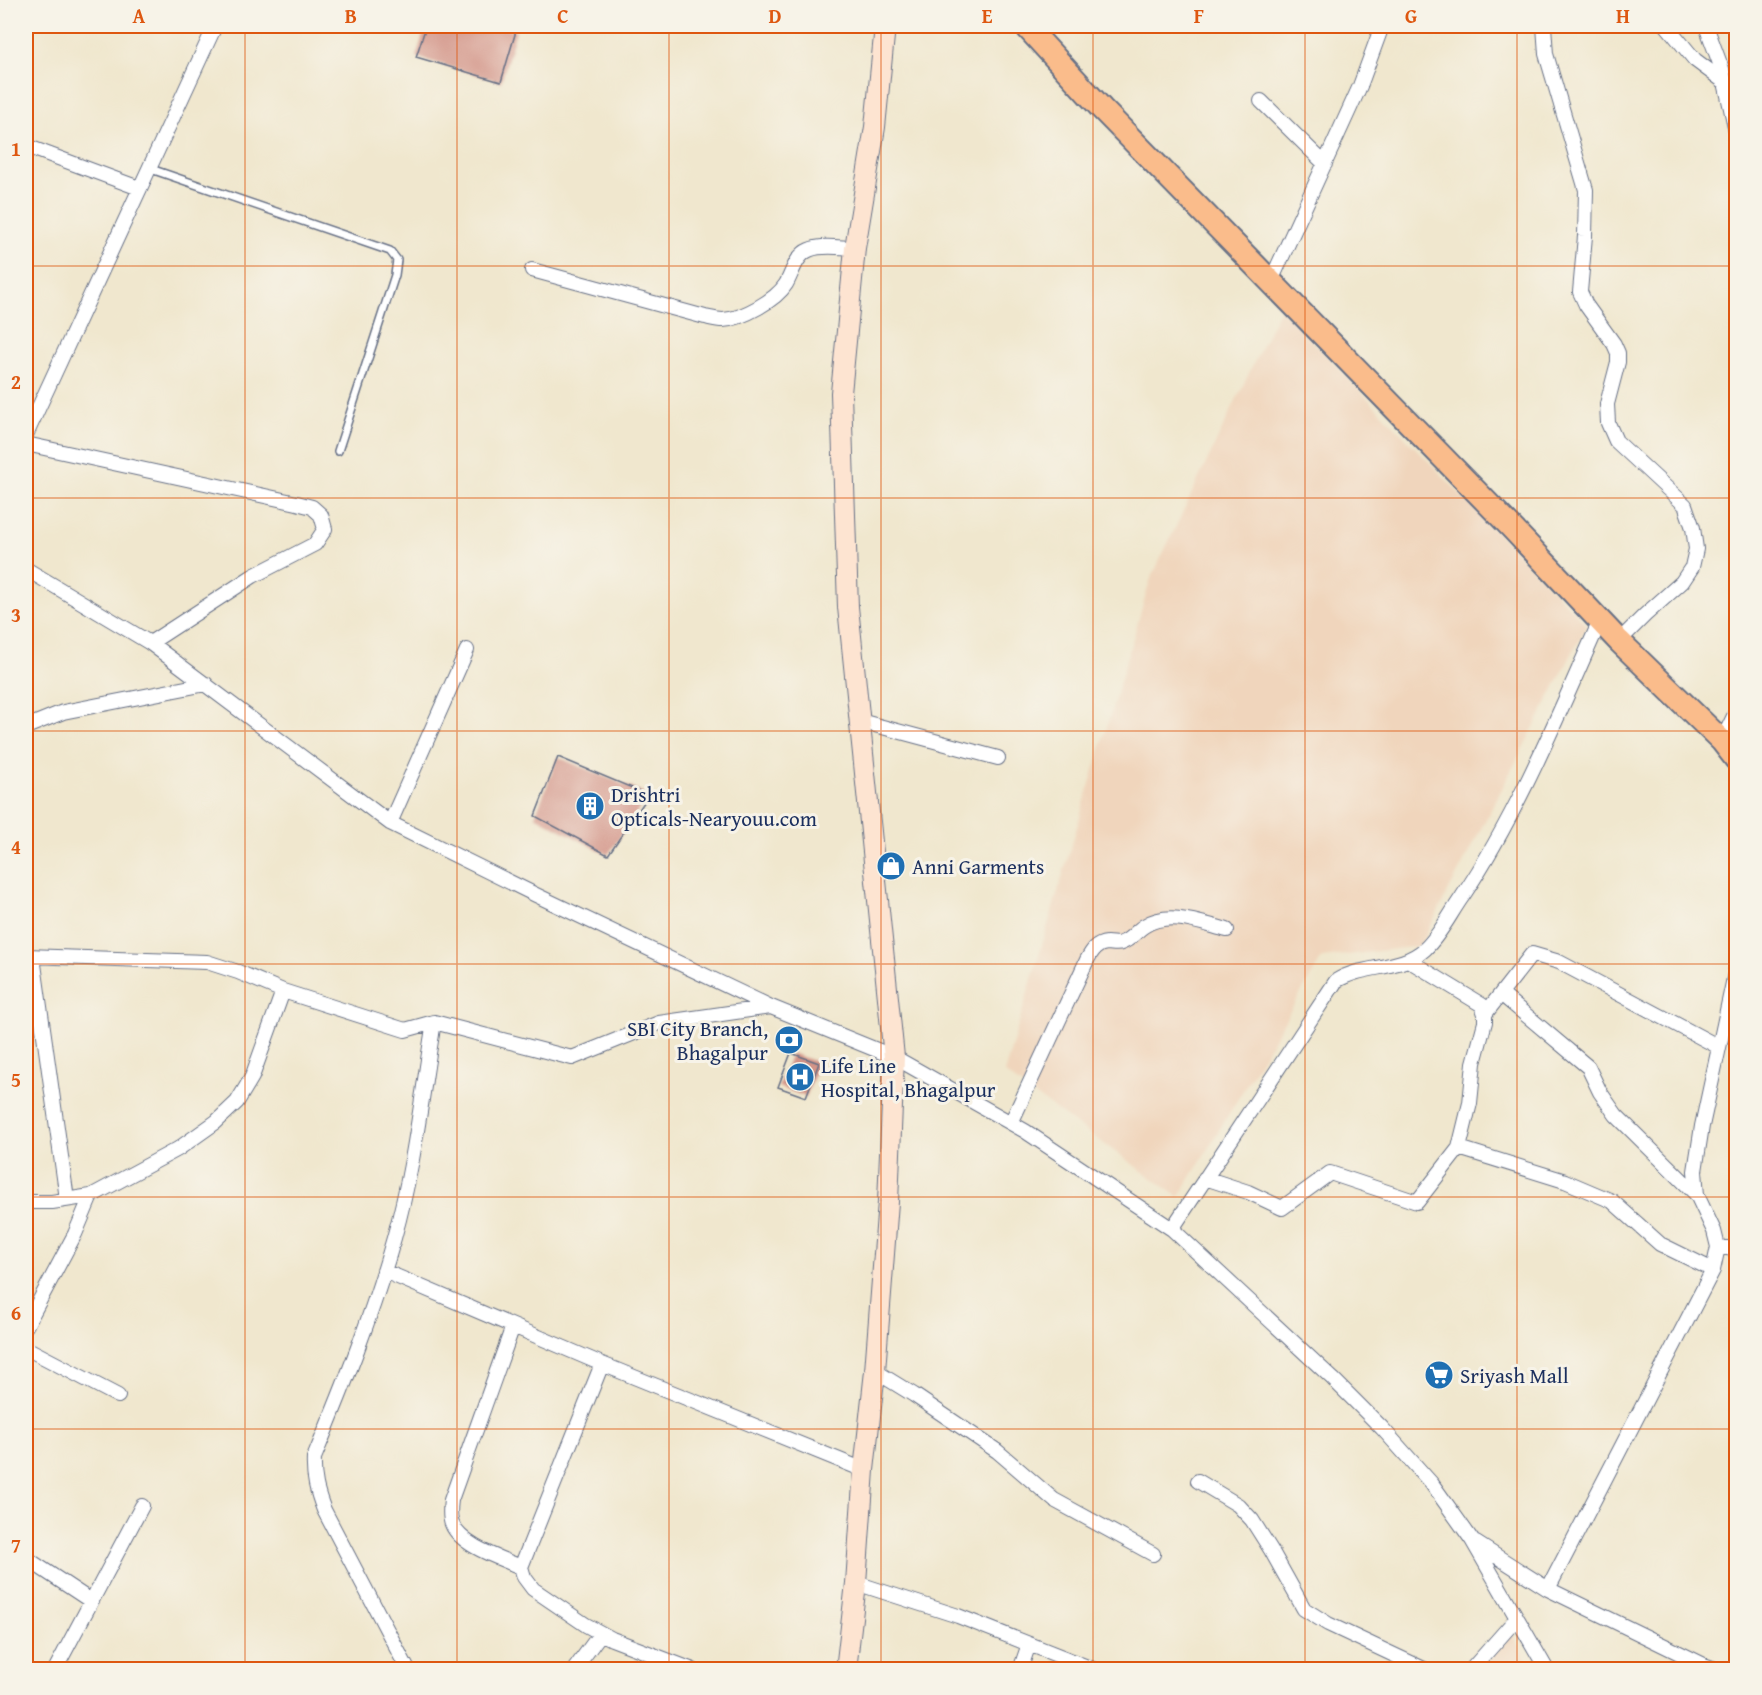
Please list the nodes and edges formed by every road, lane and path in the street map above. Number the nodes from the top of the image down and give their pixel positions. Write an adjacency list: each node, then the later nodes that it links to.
1 (215, 26): 13 (street)
2 (885, 26): 15 (main road)
3 (1026, 26): 17 (main road)
4 (1382, 26): 12 (street)
5 (1544, 26): 23 (street)
6 (1667, 26): 8 (street)
7 (1706, 26): 8 (street)
8 (1726, 83): 10 (street)
9 (1261, 101): 12 (street)
10 (1737, 131)
11 (26, 146): 14 (street)
12 (1325, 164): 17 (street)
13 (148, 168): 14 (street); 20 (lane)
14 (139, 188): 18 (street)
15 (855, 248): 16 (street); 28 (main road)
16 (532, 270)
17 (1271, 281): 22 (main road)
18 (26, 435)
19 (26, 444): 24 (street)
20 (338, 452)
21 (26, 569): 24 (street)
22 (1600, 621): 23 (main road); 35 (street)
23 (1619, 641): 30 (main road)
24 (150, 643): 26 (street)
25 (466, 650): 32 (street)
26 (206, 684): 29 (street); 32 (street)
27 (1737, 712): 30 (street)
28 (860, 721): 31 (street); 43 (main road)
29 (26, 727)
30 (1729, 750)
31 (998, 758)
32 (390, 823): 39 (street)
33 (1227, 930): 44 (street)
34 (29, 957): 37 (street); 49 (street)
35 (1408, 960): 40 (street); 46 (street)
36 (1737, 969): 42 (street)
37 (283, 991): 41 (street); 47 (street)
38 (1501, 993): 40 (street); 42 (street); 48 (street)
39 (771, 1007): 41 (street); 43 (street)
40 (1485, 1014): 45 (street)
41 (434, 1022): 55 (street)
42 (1719, 1047): 48 (street)
43 (894, 1057): 44 (street); 60 (main road)
44 (1011, 1124): 51 (street)
45 (1459, 1148): 46 (street); 54 (street)
46 (1205, 1178): 51 (street)
47 (91, 1196): 49 (street); 56 (street)
48 (1697, 1196): 52 (street)
49 (67, 1199): 50 (street)
50 (26, 1202)
51 (1172, 1229): 65 (street)
52 (1718, 1247): 53 (street); 54 (street)
53 (1737, 1249)
54 (1713, 1270): 70 (street)
55 (384, 1271): 57 (street); 76 (street)
56 (26, 1326)
57 (513, 1326): 59 (street); 68 (street)
58 (26, 1348): 61 (street)
59 (602, 1364): 62 (street); 68 (street)
60 (875, 1371): 62 (main road); 66 (street)
61 (118, 1396)
62 (864, 1470): 69 (main road)
63 (1198, 1481): 82 (street)
64 (142, 1506): 71 (street)
65 (1472, 1540): 70 (street); 72 (street)
66 (1153, 1554)
67 (26, 1558): 71 (street)
68 (520, 1567): 73 (street)
69 (856, 1583): 74 (street); 79 (main road)
70 (1548, 1588): 85 (street)
71 (91, 1601): 75 (street)
72 (1517, 1618): 83 (street); 84 (street)
73 (601, 1633): 77 (street); 78 (street)
74 (1029, 1644): 80 (street); 81 (street)
75 (55, 1670)
76 (408, 1670)
77 (574, 1670)
78 (693, 1670)
79 (846, 1670)
80 (1020, 1670)
81 (1095, 1670)
82 (1426, 1670)
83 (1471, 1670)
84 (1547, 1670)
85 (1718, 1670)

